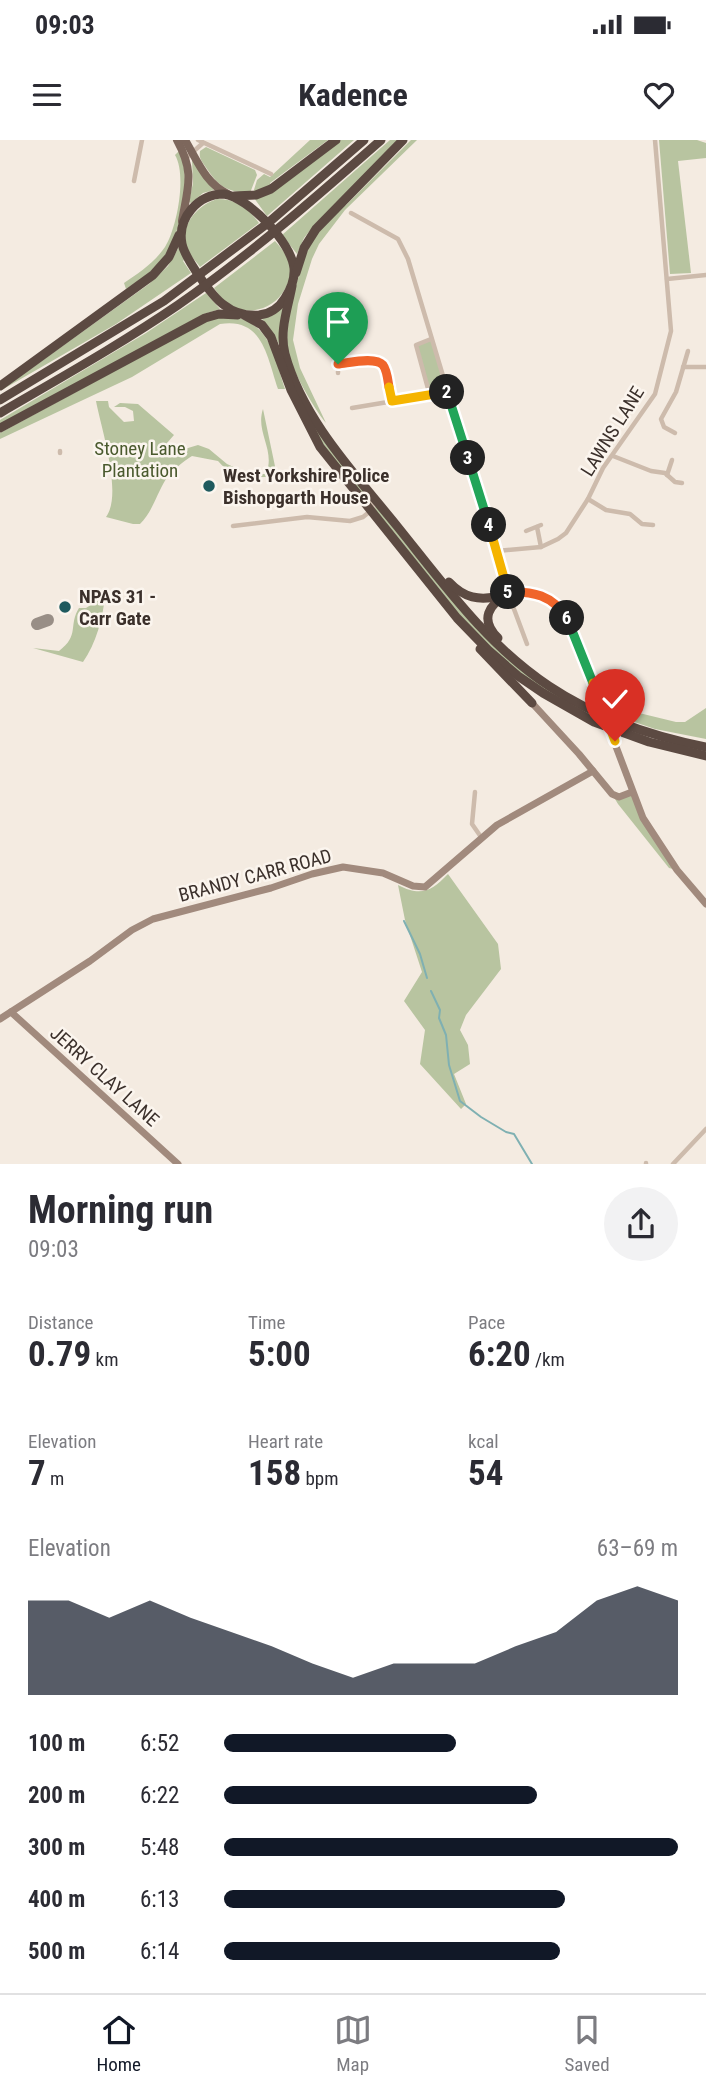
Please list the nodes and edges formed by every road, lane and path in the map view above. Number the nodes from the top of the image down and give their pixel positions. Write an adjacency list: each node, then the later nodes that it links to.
1 (142, 140): 12 (street)
2 (177, 140): 10 (main road)
3 (185, 140): 10 (main road)
4 (336, 140): 13 (highway)
5 (364, 140): 28 (highway)
6 (380, 140): 31 (highway)
7 (403, 140): 18 (highway)
8 (655, 140): 17 (street, LAWNS LANE)
9 (200, 142): 10 (street); 11 (street)
10 (189, 156): 13 (main road); 15 (main road)
11 (271, 174)
12 (134, 181)
13 (232, 196): 15 (highway); 18 (highway)
14 (351, 213): 20 (street)
15 (182, 225): 19 (highway); 25 (highway)
16 (706, 275): 17 (street)
17 (667, 279): 34 (street, LAWNS LANE)
18 (292, 284): 19 (highway); 36 (highway)
19 (243, 315): 32 (highway); 39 (highway)
20 (431, 339): 26 (street); 27 (street)
21 (688, 351): 22 (street)
22 (683, 367): 23 (street); 33 (street)
23 (706, 367)
24 (338, 373): 29 (street)
25 (0, 386)
26 (448, 392): 27 (street); 47 (street)
27 (430, 396): 29 (street)
28 (0, 400)
29 (392, 401): 30 (street)
30 (352, 408)
31 (0, 413)
32 (0, 428)
33 (675, 433)
34 (613, 456): 37 (street); 40 (street, LAWNS LANE)
35 (671, 460): 37 (street)
36 (349, 466): 41 (street); 48 (highway)
37 (667, 475): 38 (street)
38 (682, 484)
39 (360, 499): 41 (highway); 42 (street)
40 (588, 499): 43 (street); 46 (street, LAWNS LANE)
41 (370, 512): 42 (street); 50 (highway)
42 (359, 518): 44 (street)
43 (653, 525)
44 (233, 526)
45 (526, 531): 46 (street)
46 (541, 547): 47 (street, LAWNS LANE)
47 (497, 551): 49 (street)
48 (429, 565): 49 (highway); 52 (highway)
49 (508, 593): 51 (street); 52 (highway); 58 (street)
50 (457, 618): 53 (highway); 55 (highway)
51 (527, 644)
52 (572, 701): 54 (highway)
53 (532, 704): 56 (street)
54 (706, 747)
55 (706, 755)
56 (593, 771): 58 (street); 59 (street, BRANDY CARR ROAD)
57 (475, 792): 59 (street)
58 (632, 792): 60 (street)
59 (481, 837): 61 (street, BRANDY CARR ROAD)
60 (706, 904)
61 (12, 1012): 62 (street, BRANDY CARR ROAD); 64 (street, JERRY CLAY LANE)
62 (0, 1019)
63 (706, 1129): 65 (street)
64 (178, 1164)
65 (673, 1164)

